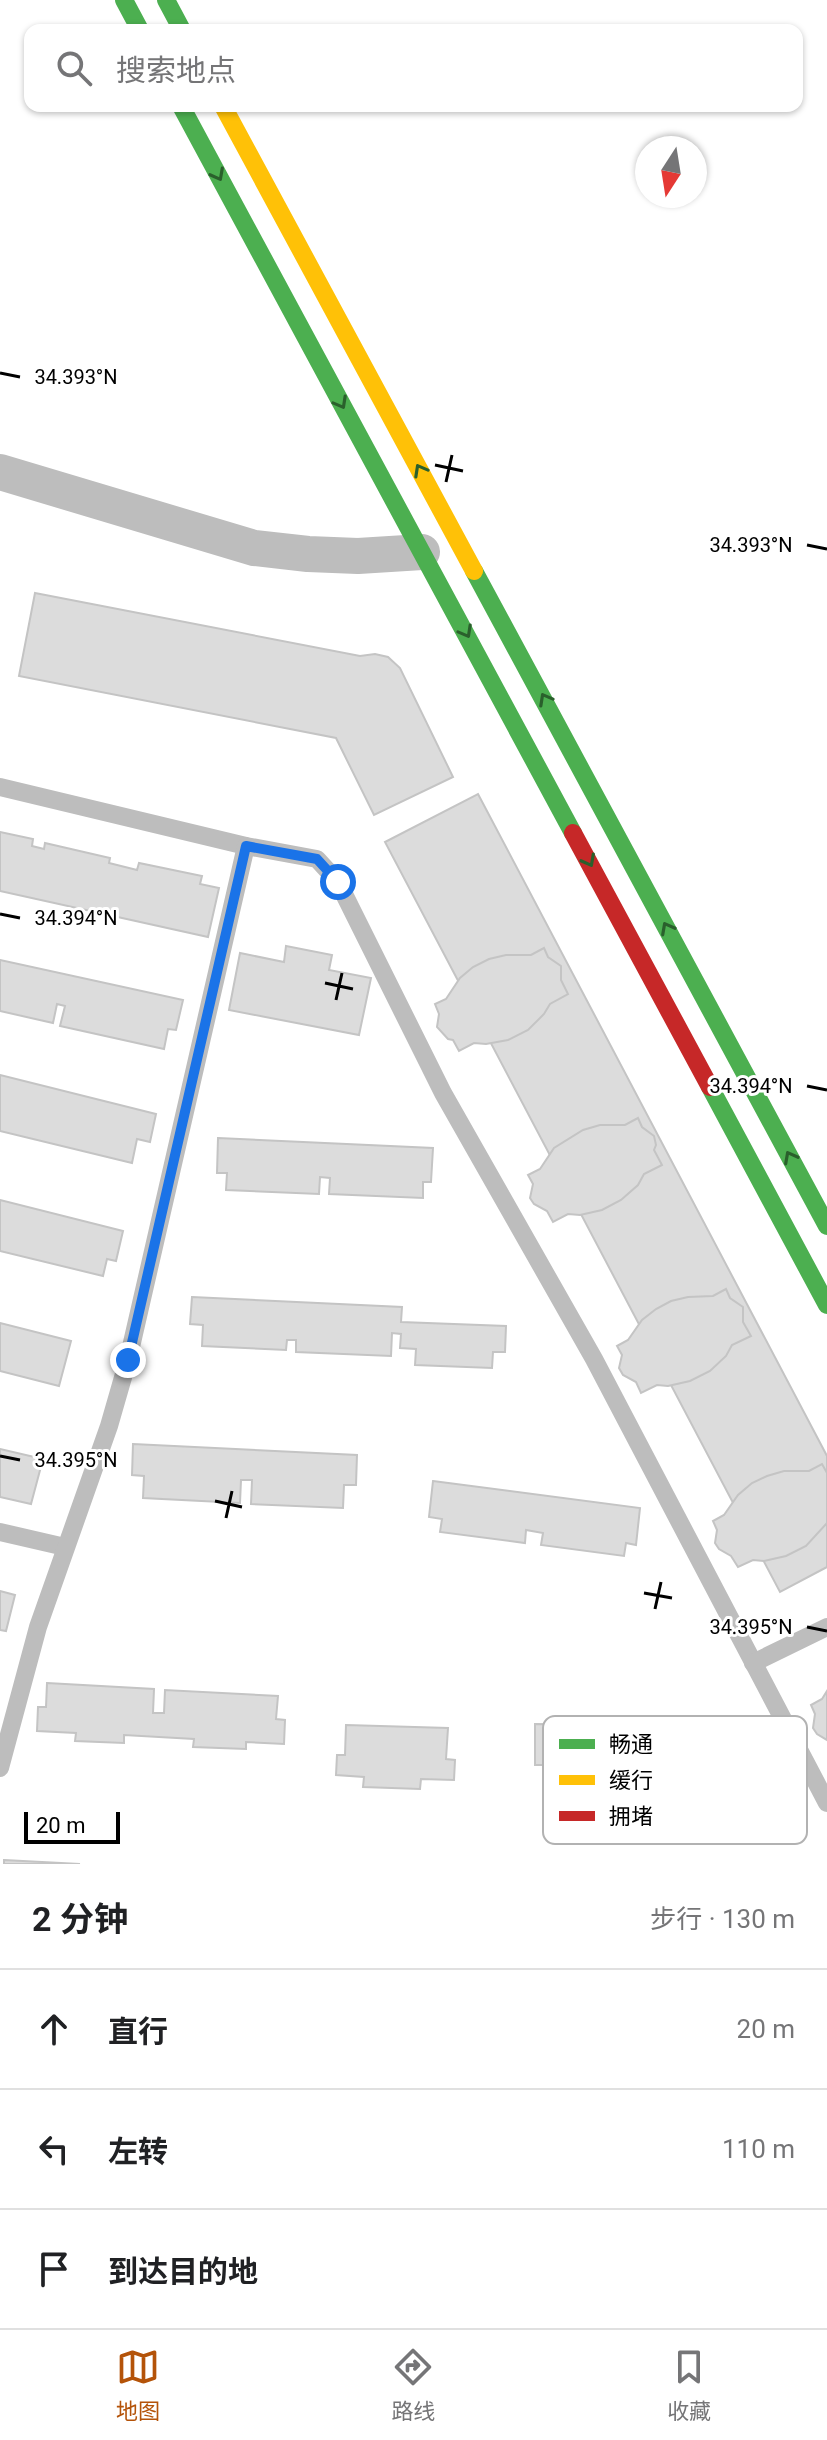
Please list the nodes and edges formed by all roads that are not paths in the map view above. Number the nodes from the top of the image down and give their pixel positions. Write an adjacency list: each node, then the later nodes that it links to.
1 (124, 0): 3 (street)
2 (166, 0): 4 (street)
3 (137, 24)
4 (179, 24)
5 (184, 112): 8 (street, one-way to 8)
6 (226, 112): 11 (street, one-way to 6)
7 (0, 472): 8 (street)
8 (422, 552): 12 (street, one-way to 12)
9 (0, 787): 10 (lane)
10 (246, 846): 14 (lane); 16 (lane)
11 (827, 1226)
12 (827, 1305)
13 (0, 1532): 14 (lane)
14 (65, 1547): 19 (lane)
15 (827, 1627): 16 (lane)
16 (753, 1663): 17 (lane)
17 (781, 1716)
18 (807, 1765): 20 (lane)
19 (0, 1768)
20 (827, 1803)

